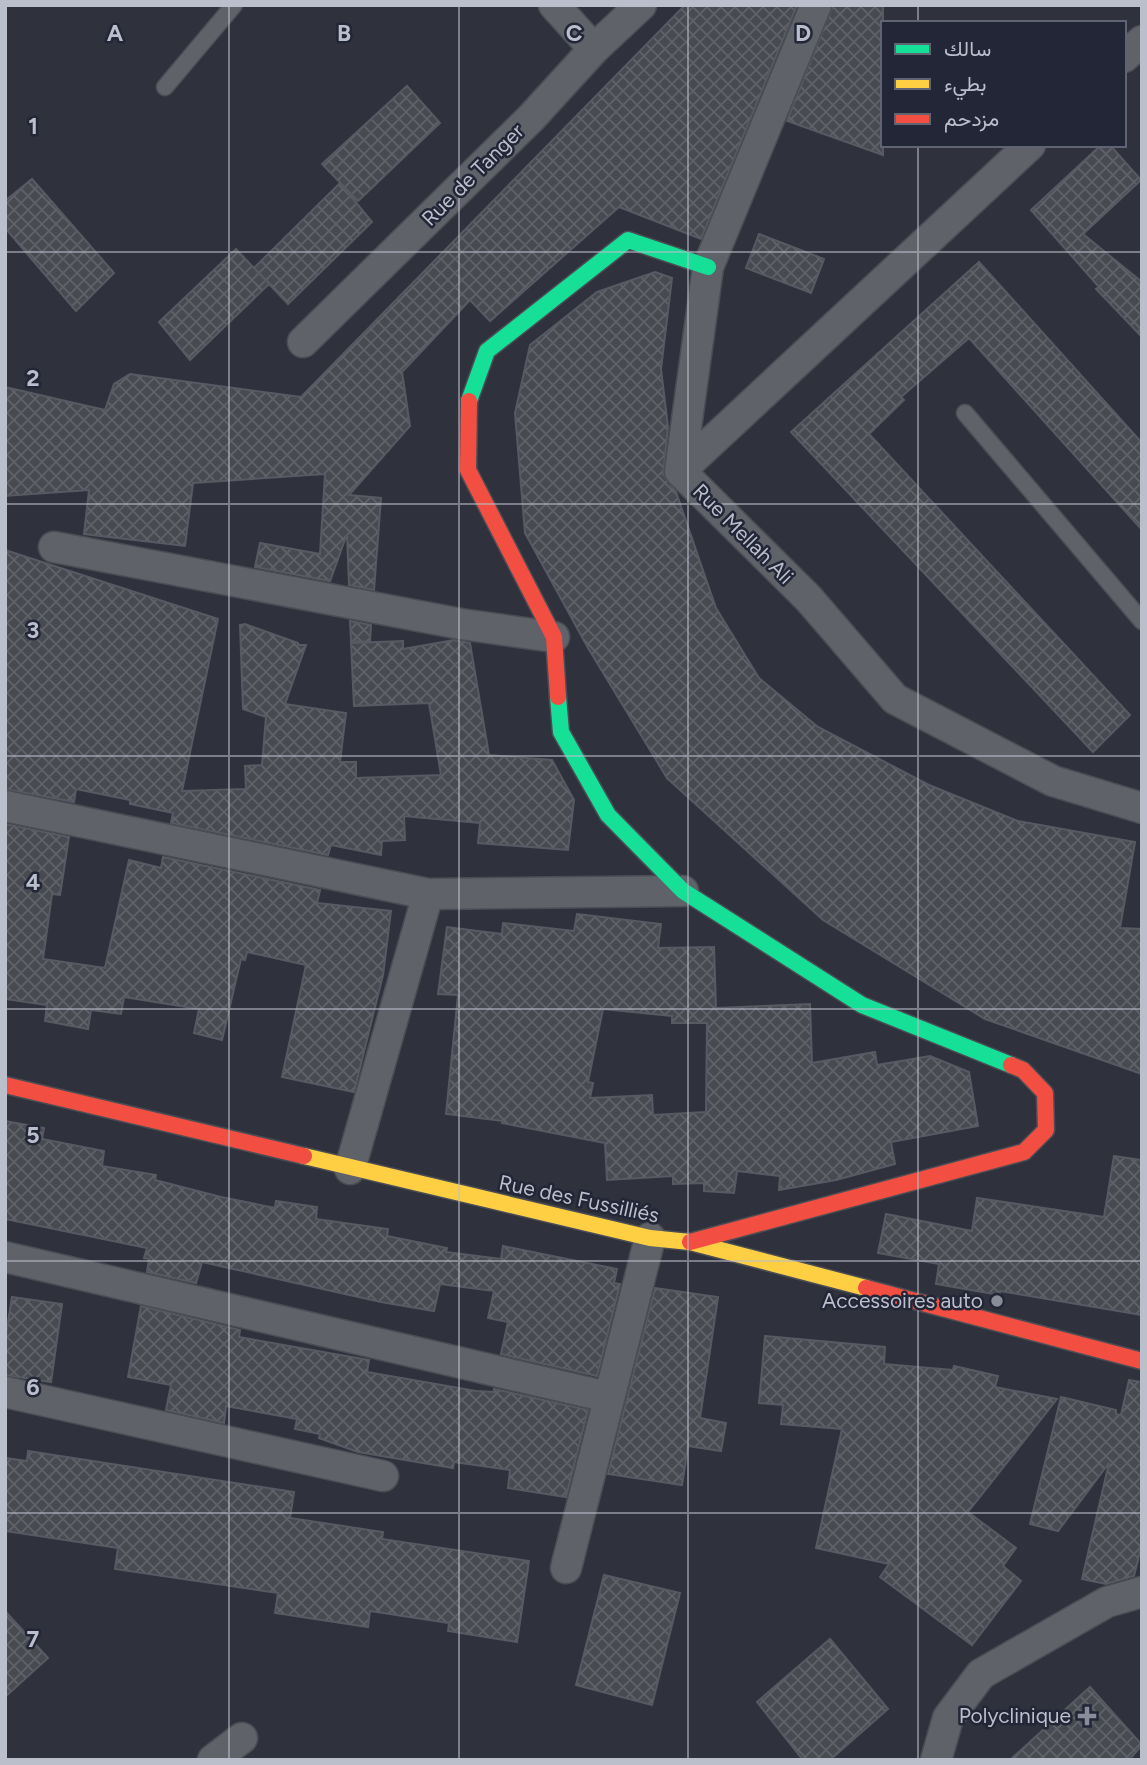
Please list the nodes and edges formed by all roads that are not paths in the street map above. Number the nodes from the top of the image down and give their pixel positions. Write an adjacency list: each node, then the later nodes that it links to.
1 (234, 5): 8 (lane)
2 (554, 5): 6 (street)
3 (641, 5): 6 (street, Rue de Tanger)
4 (816, 5): 10 (street, Rue Mellah Ali)
5 (1142, 41): 7 (street)
6 (594, 49): 11 (street, Rue de Tanger)
7 (1126, 55)
8 (165, 87)
9 (1028, 147): 13 (street)
10 (708, 267): 13 (street, Rue Mellah Ali); 16 (street)
11 (303, 342)
12 (965, 413): 15 (lane)
13 (680, 471): 18 (street, Rue Mellah Ali)
14 (54, 547): 16 (street)
15 (1142, 621)
16 (554, 637): 19 (street)
17 (5, 806): 20 (street)
18 (1142, 808)
19 (683, 891): 20 (street); 24 (street)
20 (428, 894): 22 (street)
21 (5, 1085): 22 (street, Rue des Fussilliés)
22 (350, 1169): 23 (street, Rue des Fussilliés)
23 (650, 1238): 24 (street, Rue des Fussilliés); 28 (street)
24 (690, 1242): 26 (street, Rue des Fussilliés)
25 (5, 1257): 28 (street)
26 (1142, 1361)
27 (5, 1392): 29 (street)
28 (608, 1397): 30 (street)
29 (383, 1476)
30 (566, 1568)
31 (1142, 1592): 34 (street)
32 (242, 1738): 33 (street)
33 (213, 1760)
34 (936, 1760)

